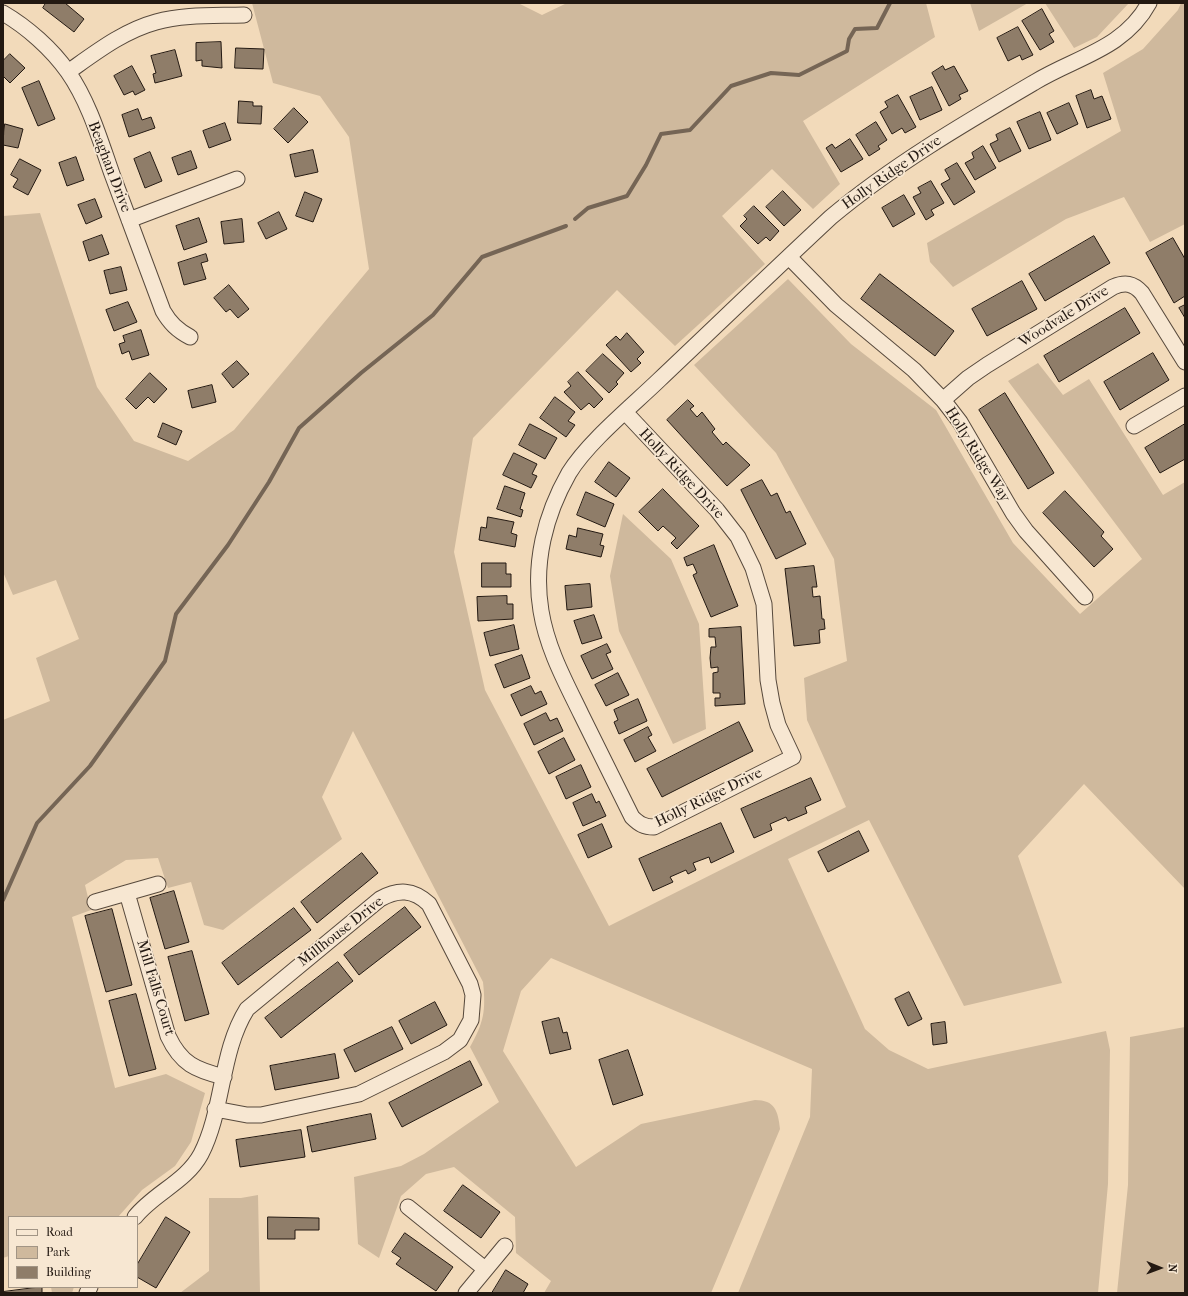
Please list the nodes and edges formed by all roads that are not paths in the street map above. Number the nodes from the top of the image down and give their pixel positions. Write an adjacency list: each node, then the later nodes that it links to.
1 (1150, 3): 7 (street, Holly Ridge Drive)
2 (3, 13): 4 (street, Beaghan Drive)
3 (244, 16): 4 (street)
4 (68, 72): 6 (street, Beaghan Drive)
5 (237, 179): 6 (street)
6 (129, 220): 8 (street, Beaghan Drive)
7 (789, 257): 11 (street, Holly Ridge Way); 12 (street, Holly Ridge Drive)
8 (190, 337)
9 (1185, 362): 11 (street, Woodvale Drive)
10 (1185, 396): 13 (street)
11 (943, 400): 14 (street, Holly Ridge Way)
12 (625, 412): 12 (street, Holly Ridge Drive)
13 (1134, 426)
14 (1085, 597)
15 (158, 884): 16 (street)
16 (127, 893): 17 (street); 18 (street, Mill Falls Court)
17 (96, 902)
18 (224, 1077): 19 (street, Millhouse Drive); 19 (street, Millhouse Drive)
19 (215, 1109): 21 (street, Millhouse Drive)
20 (408, 1207): 23 (street)
21 (136, 1216)
22 (505, 1246): 23 (street)
23 (485, 1269): 24 (street)
24 (466, 1293)

